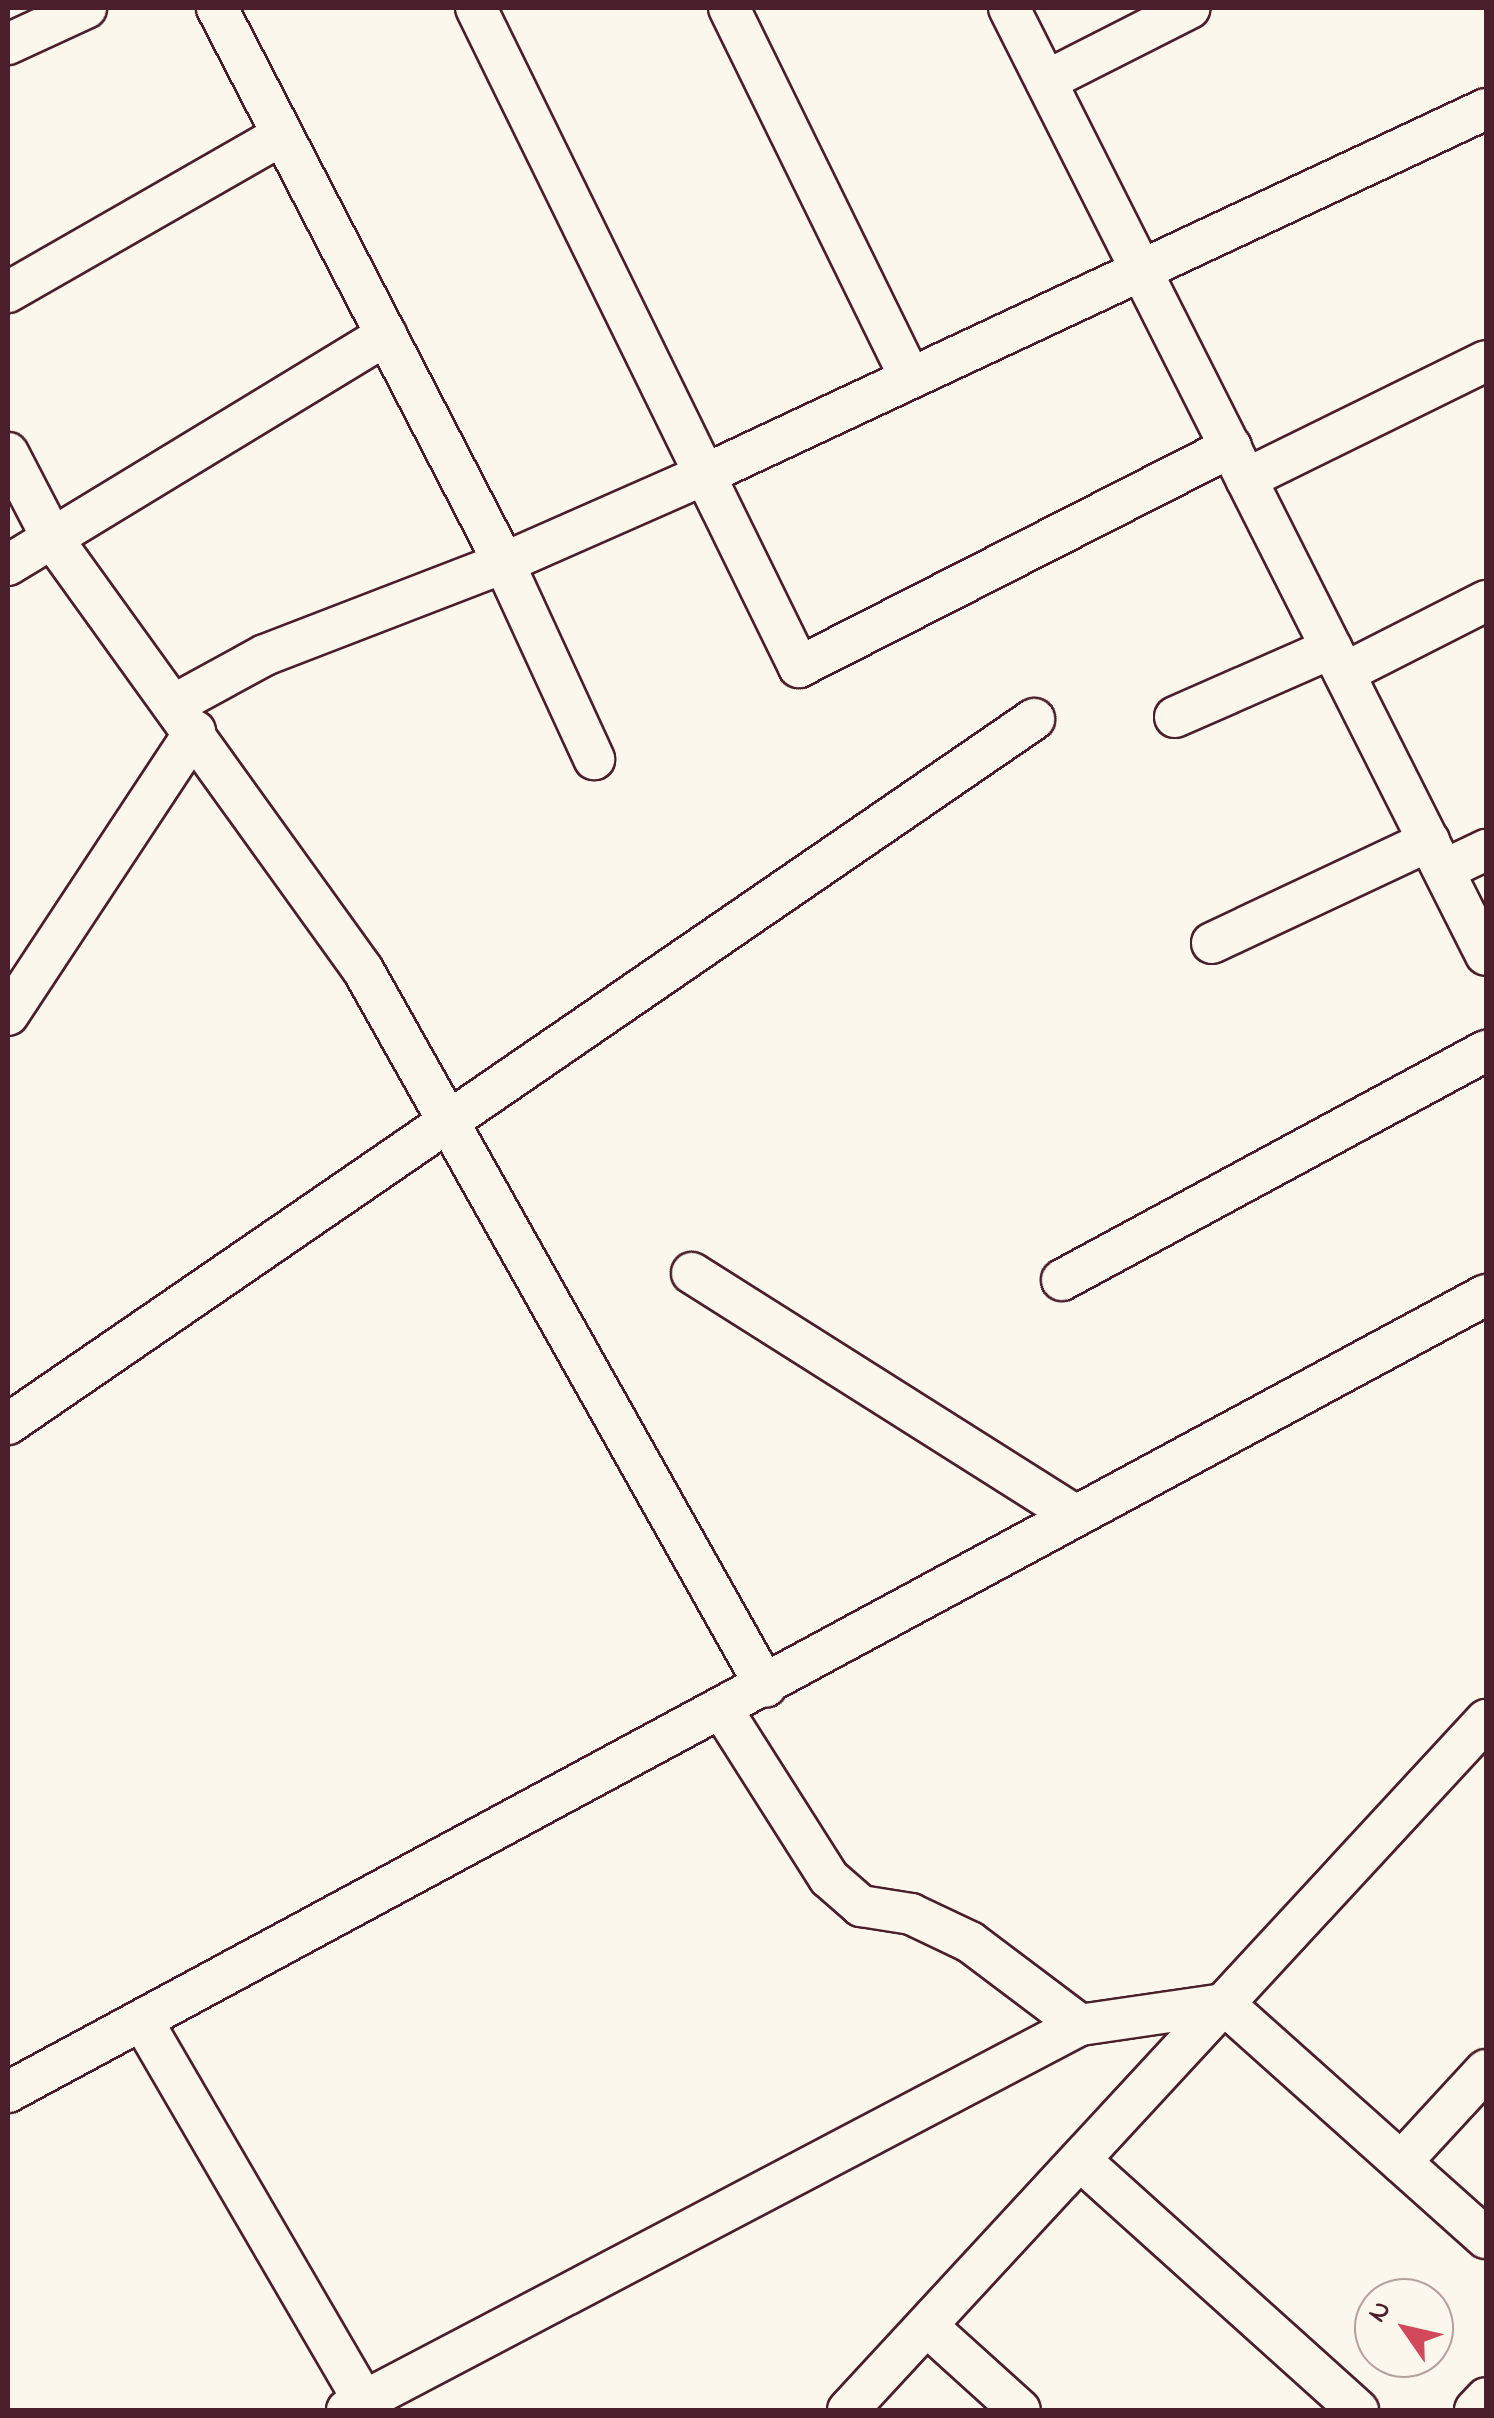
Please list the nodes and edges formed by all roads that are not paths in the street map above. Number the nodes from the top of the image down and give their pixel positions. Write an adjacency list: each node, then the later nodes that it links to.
1 (86, 8): 7 (street)
2 (218, 8): 10 (street)
3 (476, 8): 18 (street)
4 (730, 8): 15 (street)
5 (1009, 8): 8 (street)
6 (1190, 8): 8 (street)
7 (8, 44)
8 (1046, 81): 11 (street)
9 (1486, 109): 11 (street)
10 (282, 135): 12 (street); 13 (street)
11 (1142, 272): 15 (street); 17 (street)
12 (8, 292)
13 (387, 336): 19 (street); 20 (street)
14 (1486, 361): 17 (street)
15 (910, 377): 18 (street)
16 (8, 454): 19 (street)
17 (1238, 463): 18 (street); 23 (street)
18 (706, 474): 20 (street)
19 (52, 538): 21 (street); 25 (street)
20 (504, 563): 25 (street); 27 (street)
21 (8, 565)
22 (1486, 601): 23 (street)
23 (1338, 661): 24 (street); 29 (street)
24 (1175, 717)
25 (185, 718): 32 (street); 34 (street)
26 (1034, 719): 34 (street)
27 (594, 759)
28 (1486, 850): 29 (street)
29 (1436, 855): 30 (street); 31 (street)
30 (1212, 942)
31 (1486, 955)
32 (8, 1015)
33 (1486, 1051): 36 (street)
34 (447, 1126): 38 (street); 40 (street)
35 (692, 1273): 39 (street)
36 (1062, 1280)
37 (1486, 1296): 39 (street)
38 (8, 1424)
39 (1076, 1516): 40 (street)
40 (766, 1688): 41 (street)
41 (723, 1711): 44 (street); 45 (street)
42 (1486, 1720): 43 (street)
43 (1224, 2004): 45 (street); 48 (street); 49 (street)
44 (142, 2020): 47 (street); 53 (street)
45 (1080, 2025): 53 (street)
46 (1486, 2070): 49 (street)
47 (8, 2092)
48 (1080, 2160): 51 (street); 56 (street)
49 (1402, 2162): 50 (street)
50 (1486, 2238)
51 (926, 2326): 54 (street); 55 (street)
52 (1486, 2398): 57 (street)
53 (359, 2408)
54 (848, 2410)
55 (1020, 2410)
56 (1358, 2410)
57 (1475, 2410)

